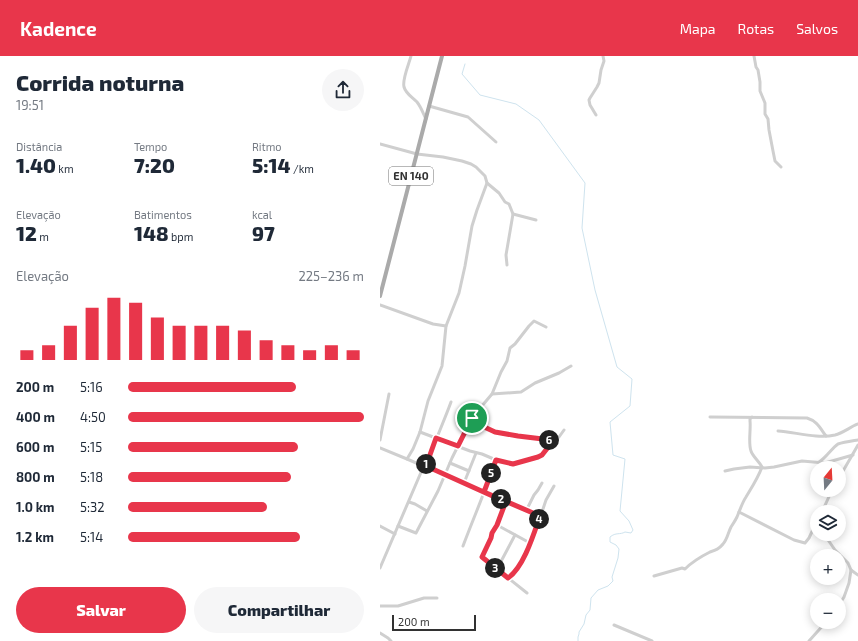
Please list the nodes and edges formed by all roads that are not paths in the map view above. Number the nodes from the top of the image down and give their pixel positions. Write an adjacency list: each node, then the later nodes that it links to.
1 (411, 56): 7 (street)
2 (442, 56): 5 (main road, EN 140)
3 (603, 56): 6 (street)
4 (754, 56): 11 (street)
5 (429, 106): 7 (main road, EN 140); 8 (street)
6 (596, 115)
7 (426, 119): 10 (main road, EN 140)
8 (496, 142)
9 (380, 144): 10 (street)
10 (417, 154): 12 (street); 16 (main road, EN 140)
11 (781, 167)
12 (487, 183): 13 (street); 18 (street)
13 (513, 214): 14 (street); 15 (street)
14 (536, 220)
15 (507, 265)
16 (380, 296)
17 (380, 305): 18 (street)
18 (446, 326): 30 (street)
19 (546, 327): 22 (street)
20 (571, 366): 22 (street)
21 (389, 394): 33 (street)
22 (492, 394): 26 (street)
23 (451, 402): 32 (street)
24 (710, 417): 25 (street)
25 (752, 417): 31 (street); 49 (street)
26 (472, 418): 35 (street); 37 (street)
27 (858, 424): 31 (street)
28 (564, 430): 35 (street)
29 (778, 431): 31 (street)
30 (420, 432): 32 (street); 41 (street)
31 (826, 436)
32 (436, 438): 37 (street); 47 (street)
33 (380, 440)
34 (858, 440): 44 (street)
35 (553, 441): 42 (street)
36 (858, 445): 40 (street)
37 (458, 446): 39 (street); 46 (street)
38 (380, 448): 41 (street)
39 (476, 453): 42 (street); 50 (street)
40 (853, 455): 45 (street); 48 (street)
41 (407, 459): 47 (street)
42 (496, 460): 56 (street)
43 (810, 461): 49 (street)
44 (821, 461)
45 (833, 461)
46 (450, 463): 50 (street); 52 (street)
47 (426, 466): 52 (street); 58 (street)
48 (846, 466)
49 (762, 467): 51 (street); 61 (street)
50 (469, 471): 53 (street)
51 (725, 471)
52 (445, 475): 53 (street); 60 (street)
53 (464, 483): 56 (street)
54 (542, 483): 59 (street)
55 (554, 486): 62 (street)
56 (484, 492): 57 (street); 71 (street)
57 (506, 501): 59 (street); 63 (street)
58 (409, 502): 60 (street); 65 (street)
59 (527, 510): 62 (street)
60 (427, 512): 65 (street)
61 (739, 512): 68 (street); 76 (street)
62 (540, 516): 70 (street)
63 (497, 525): 67 (street); 73 (street)
64 (380, 526): 66 (street)
65 (398, 526): 66 (street)
66 (395, 534): 72 (street)
67 (516, 535): 70 (street); 73 (street)
68 (810, 536)
69 (828, 541): 74 (street)
70 (530, 543): 77 (street)
71 (463, 546)
72 (380, 568)
73 (497, 569): 77 (street)
74 (851, 570): 75 (street); 79 (street)
75 (858, 575)
76 (654, 576)
77 (508, 578): 78 (street)
78 (527, 593)
79 (845, 593)
80 (437, 598): 81 (street)
81 (380, 606)
82 (614, 625): 86 (street)
83 (820, 629): 87 (street)
84 (380, 633): 85 (street)
85 (391, 641)
86 (652, 641)
87 (809, 641)

